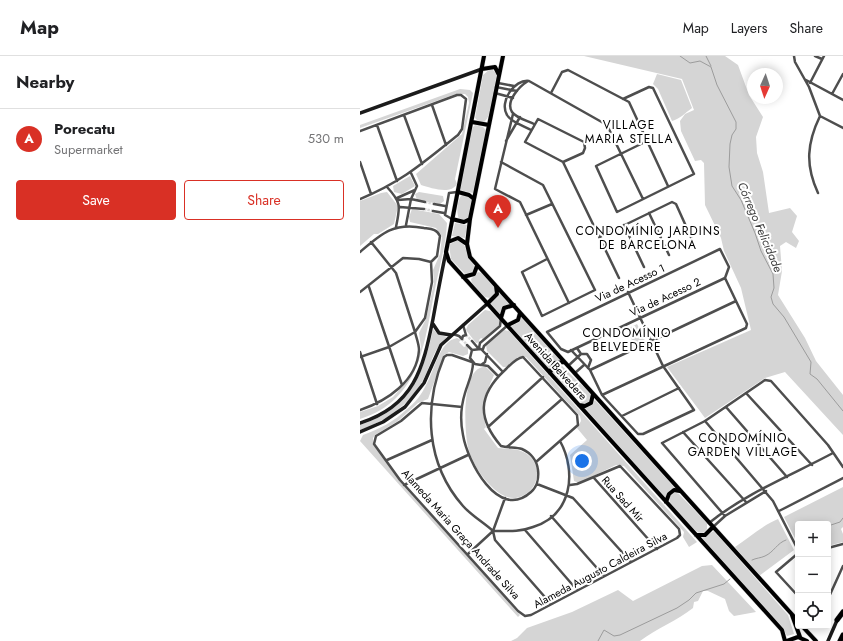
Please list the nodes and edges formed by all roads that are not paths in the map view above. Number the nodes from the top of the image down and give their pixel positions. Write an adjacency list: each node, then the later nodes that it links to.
1 (484, 56): 7 (main road)
2 (503, 56): 10 (main road)
3 (794, 56): 12 (street)
4 (815, 56): 6 (street)
5 (824, 56): 6 (street)
6 (822, 59): 14 (street)
7 (482, 69): 9 (main road); 10 (main road); 11 (main road)
8 (843, 74): 21 (street)
9 (467, 75): 11 (main road); 27 (main road)
10 (499, 75): 15 (main road)
11 (480, 80): 33 (main road)
12 (806, 80): 14 (street); 30 (street)
13 (529, 81): 16 (street); 18 (street); 20 (street)
14 (810, 82): 21 (street)
15 (497, 85): 16 (street); 17 (street); 19 (main road)
16 (514, 86): 17 (street)
17 (511, 90): 18 (street); 22 (street)
18 (517, 91): 23 (street)
19 (495, 93): 22 (street); 37 (main road)
20 (551, 93): 24 (street); 44 (street)
21 (832, 94): 25 (street)
22 (508, 97): 23 (street); 32 (street)
23 (513, 98): 29 (street)
24 (623, 99): 41 (street); 51 (street)
25 (843, 100)
26 (432, 105): 28 (street); 43 (street); 43 (street)
27 (360, 113)
28 (404, 114): 36 (street); 48 (street)
29 (513, 114): 31 (street); 32 (street)
30 (820, 116): 38 (street); 55 (street)
31 (520, 117): 34 (street); 35 (street)
32 (511, 120): 34 (street); 42 (street)
33 (472, 122): 37 (main road); 54 (main road)
34 (518, 123): 39 (street); 42 (street)
35 (534, 124): 39 (street); 47 (street)
36 (377, 125): 40 (street); 50 (street)
37 (489, 125): 60 (main road)
38 (843, 128)
39 (531, 130): 47 (street)
40 (360, 131)
41 (647, 141): 44 (street); 51 (street)
42 (505, 143): 46 (street)
43 (446, 145): 48 (street)
44 (621, 154): 61 (street); 61 (street)
45 (360, 162): 56 (street)
46 (500, 162): 64 (street); 72 (street)
47 (563, 162): 78 (street)
48 (422, 164): 49 (street)
49 (411, 173): 50 (street); 53 (street)
50 (398, 181): 52 (street)
51 (668, 186): 61 (street)
52 (387, 187): 56 (street); 58 (street)
53 (415, 190): 58 (street); 59 (street)
54 (458, 192): 60 (main road); 65 (street); 73 (main road)
55 (818, 193)
56 (371, 194): 57 (street)
57 (360, 199)
58 (397, 199): 59 (street); 66 (street)
59 (411, 199): 62 (street); 67 (street)
60 (474, 199): 74 (main road)
61 (643, 199)
62 (425, 202)
63 (434, 204): 65 (street)
64 (552, 204): 72 (street); 99 (street)
65 (445, 206): 70 (street)
66 (400, 207): 67 (street); 77 (street)
67 (409, 207): 68 (street); 76 (street)
68 (424, 209)
69 (432, 211): 70 (street)
70 (444, 213): 73 (street)
71 (649, 213): 75 (street); 82 (street); 85 (street)
72 (526, 215): 86 (street)
73 (452, 219): 74 (main road); 80 (main road)
74 (470, 219): 81 (main road)
75 (624, 225): 78 (street); 90 (street)
76 (406, 226): 77 (street); 87 (street)
77 (396, 227): 79 (street)
78 (600, 237): 92 (street)
79 (371, 242): 83 (street); 88 (street)
80 (448, 242): 81 (main road); 84 (main road)
81 (466, 244): 89 (main road, Avenida Belvedere)
82 (694, 244)
83 (360, 252)
84 (446, 252): 91 (main road, Avenida Belvedere); 105 (main road)
85 (669, 255)
86 (547, 259): 99 (street); 99 (street)
87 (431, 262): 88 (street); 108 (street)
88 (392, 266): 95 (street); 108 (street)
89 (477, 266): 91 (main road); 94 (main road, Avenida Belvedere)
90 (644, 267)
91 (463, 277): 100 (main road, Avenida Belvedere)
92 (619, 278)
93 (725, 278): 97 (street, Via de Acesso 1); 98 (street); 103 (street, Via de Acesso 2)
94 (496, 286): 100 (main road); 101 (main road, Avenida Belvedere)
95 (369, 287): 96 (street); 113 (street)
96 (360, 292)
97 (628, 292): 103 (street); 118 (street, Via de Acesso 1)
98 (736, 301): 111 (street); 132 (street)
99 (569, 303)
100 (487, 304): 104 (main road, Avenida Belvedere); 106 (main road)
101 (514, 305): 102 (main road, Avenida Belvedere); 104 (main road)
102 (520, 313): 107 (main road); 129 (main road, Avenida Belvedere)
103 (640, 317): 111 (street); 115 (street, Via de Acesso 2)
104 (501, 318): 107 (main road, Avenida Belvedere); 114 (street)
105 (432, 320): 109 (main road); 120 (main road)
106 (463, 325): 109 (main road); 109 (street)
107 (508, 325): 116 (street); 135 (main road, Avenida Belvedere)
108 (414, 332): 113 (street); 140 (street)
109 (453, 334): 121 (main road)
110 (472, 341): 114 (street)
111 (652, 342): 132 (street); 133 (street)
112 (467, 345): 117 (street)
113 (389, 347): 125 (street); 140 (street)
114 (479, 348): 116 (street); 117 (street)
115 (577, 348): 118 (street, Via de Acesso 2); 123 (street)
116 (483, 349): 122 (street)
117 (472, 350): 124 (street)
118 (570, 351): 127 (street)
119 (360, 352): 125 (street)
120 (426, 352): 121 (main road); 154 (main road)
121 (436, 353): 156 (main road)
122 (487, 354): 130 (street); 134 (street)
123 (581, 354): 127 (street); 133 (street)
124 (470, 356): 126 (street); 128 (street)
125 (361, 357): 147 (street)
126 (460, 358): 128 (street); 146 (street)
127 (577, 358): 129 (street); 131 (street)
128 (473, 363): 130 (street); 139 (street)
129 (566, 364): 135 (main road); 136 (main road, Avenida Belvedere)
130 (480, 365): 137 (street); 139 (street)
131 (584, 365): 133 (street); 136 (street)
132 (664, 366): 141 (street); 144 (street)
133 (589, 369): 144 (street)
134 (503, 372): 137 (street); 138 (street)
135 (550, 373): 148 (main road, Avenida Belvedere)
136 (575, 373): 143 (main road, Avenida Belvedere)
137 (498, 376): 155 (street)
138 (542, 377): 145 (street); 155 (street)
139 (470, 378): 149 (street)
140 (402, 385): 147 (street)
141 (679, 388): 152 (street); 152 (street)
142 (746, 393): 150 (street); 163 (street); 167 (street)
143 (594, 394): 148 (main road); 177 (main road, Avenida Belvedere)
144 (602, 395): 152 (street)
145 (562, 399): 159 (street); 160 (street)
146 (431, 403): 149 (street); 158 (street); 165 (street, Alameda Maria Graça Andrade Silva)
147 (377, 404): 151 (street)
148 (579, 405): 181 (main road, Avenida Belvedere)
149 (462, 407): 164 (street)
150 (726, 407): 153 (street); 170 (street)
151 (360, 410)
152 (621, 416)
153 (705, 422): 157 (street); 176 (street)
154 (360, 423)
155 (488, 427): 161 (street)
156 (360, 432)
157 (683, 432): 180 (street); 183 (street)
158 (432, 440): 165 (street); 169 (street)
159 (517, 440): 161 (street); 162 (street)
160 (560, 441): 166 (street); 175 (street)
161 (507, 447): 162 (street)
162 (518, 448): 166 (street)
163 (833, 453): 167 (street); 168 (street)
164 (468, 455): 169 (street); 179 (street)
165 (388, 460): 174 (street, Alameda Maria Graça Andrade Silva)
166 (536, 462): 173 (street)
167 (812, 465): 170 (street)
168 (843, 467)
169 (440, 468): 174 (street); 191 (street)
170 (787, 477): 176 (street)
171 (594, 478): 175 (street); 196 (street, Rua Sad Mir); 196 (street, Alameda Augusto Caldeira Silva)
172 (843, 478): 182 (street)
173 (537, 484): 178 (street); 179 (street)
174 (404, 485): 197 (street, Alameda Maria Graça Andrade Silva)
175 (570, 485): 178 (street)
176 (765, 490): 180 (street); 182 (street)
177 (680, 491): 181 (main road); 188 (main road, Avenida Belvedere)
178 (567, 495): 184 (street); 199 (street)
179 (504, 498): 191 (street)
180 (745, 501): 183 (street); 185 (street)
181 (666, 502): 192 (main road, Avenida Belvedere)
182 (779, 511): 194 (street)
183 (722, 512): 185 (street); 186 (street)
184 (551, 516): 190 (street); 201 (street)
185 (725, 516): 187 (street)
186 (715, 518): 187 (street); 188 (street)
187 (718, 522): 189 (street)
188 (709, 523): 189 (main road, Avenida Belvedere)
189 (713, 527): 192 (main road); 208 (main road, Avenida Belvedere)
190 (524, 530): 191 (street); 203 (street)
191 (493, 531): 197 (street); 205 (street)
192 (696, 535): 215 (main road, Avenida Belvedere)
193 (843, 544): 195 (street)
194 (795, 546)
195 (831, 547)
196 (657, 549): 199 (street, Alameda Augusto Caldeira Silva)
197 (468, 554): 209 (street, Alameda Maria Graça Andrade Silva)
198 (795, 554): 204 (street)
199 (631, 562): 201 (street, Alameda Augusto Caldeira Silva)
200 (843, 566): 202 (street)
201 (604, 576): 203 (street, Alameda Augusto Caldeira Silva)
202 (831, 588)
203 (577, 590): 205 (street, Alameda Augusto Caldeira Silva)
204 (795, 593)
205 (551, 604): 209 (street, Alameda Augusto Caldeira Silva)
206 (843, 607): 211 (main road)
207 (843, 612): 211 (highway)
208 (792, 615): 210 (main road); 214 (main road, Avenida Belvedere)
209 (525, 616)
210 (795, 618)
211 (837, 620): 218 (main road)
212 (805, 629): 217 (main road)
213 (843, 635): 219 (highway)
214 (800, 637): 215 (main road); 216 (main road)
215 (786, 641)
216 (807, 641)
217 (816, 641)
218 (828, 641)
219 (840, 641)

